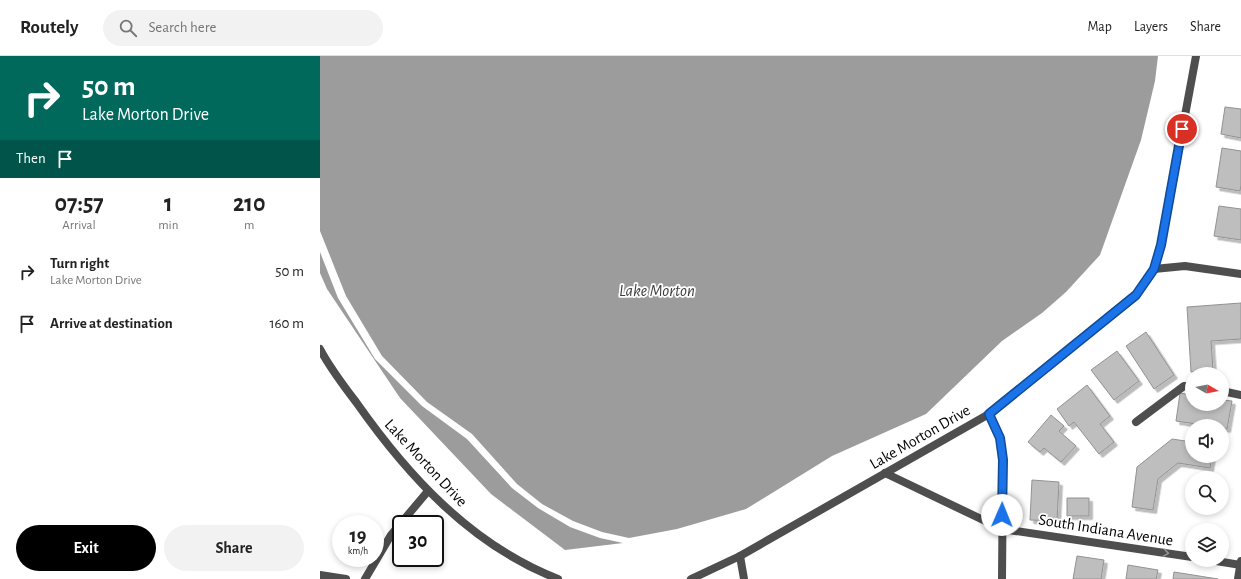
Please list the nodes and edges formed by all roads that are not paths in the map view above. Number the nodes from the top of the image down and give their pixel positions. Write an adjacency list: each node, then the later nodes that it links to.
1 (1196, 56): 2 (street, Lake Morton Drive)
2 (1154, 269): 3 (street); 8 (street, Lake Morton Drive)
3 (1241, 274)
4 (320, 349): 11 (street, Lake Morton Drive)
5 (1185, 386): 9 (street)
6 (1229, 392): 7 (street)
7 (1241, 395)
8 (989, 414): 10 (street, Lake Morton Drive); 12 (street)
9 (1136, 422)
10 (885, 473): 12 (street, South Indiana Avenue); 13 (street, Lake Morton Drive)
11 (428, 491): 19 (street); 20 (street, Lake Morton Drive)
12 (1002, 529): 14 (street, South Indiana Avenue, one-way to 14); 23 (street)
13 (740, 556): 21 (street, Lake Morton Drive); 22 (street)
14 (1185, 556)
15 (1229, 562): 16 (street)
16 (1241, 563): 24 (street)
17 (320, 575): 18 (street)
18 (346, 579)
19 (365, 579)
20 (558, 579)
21 (691, 579)
22 (744, 579)
23 (1002, 579)
24 (1238, 579)

